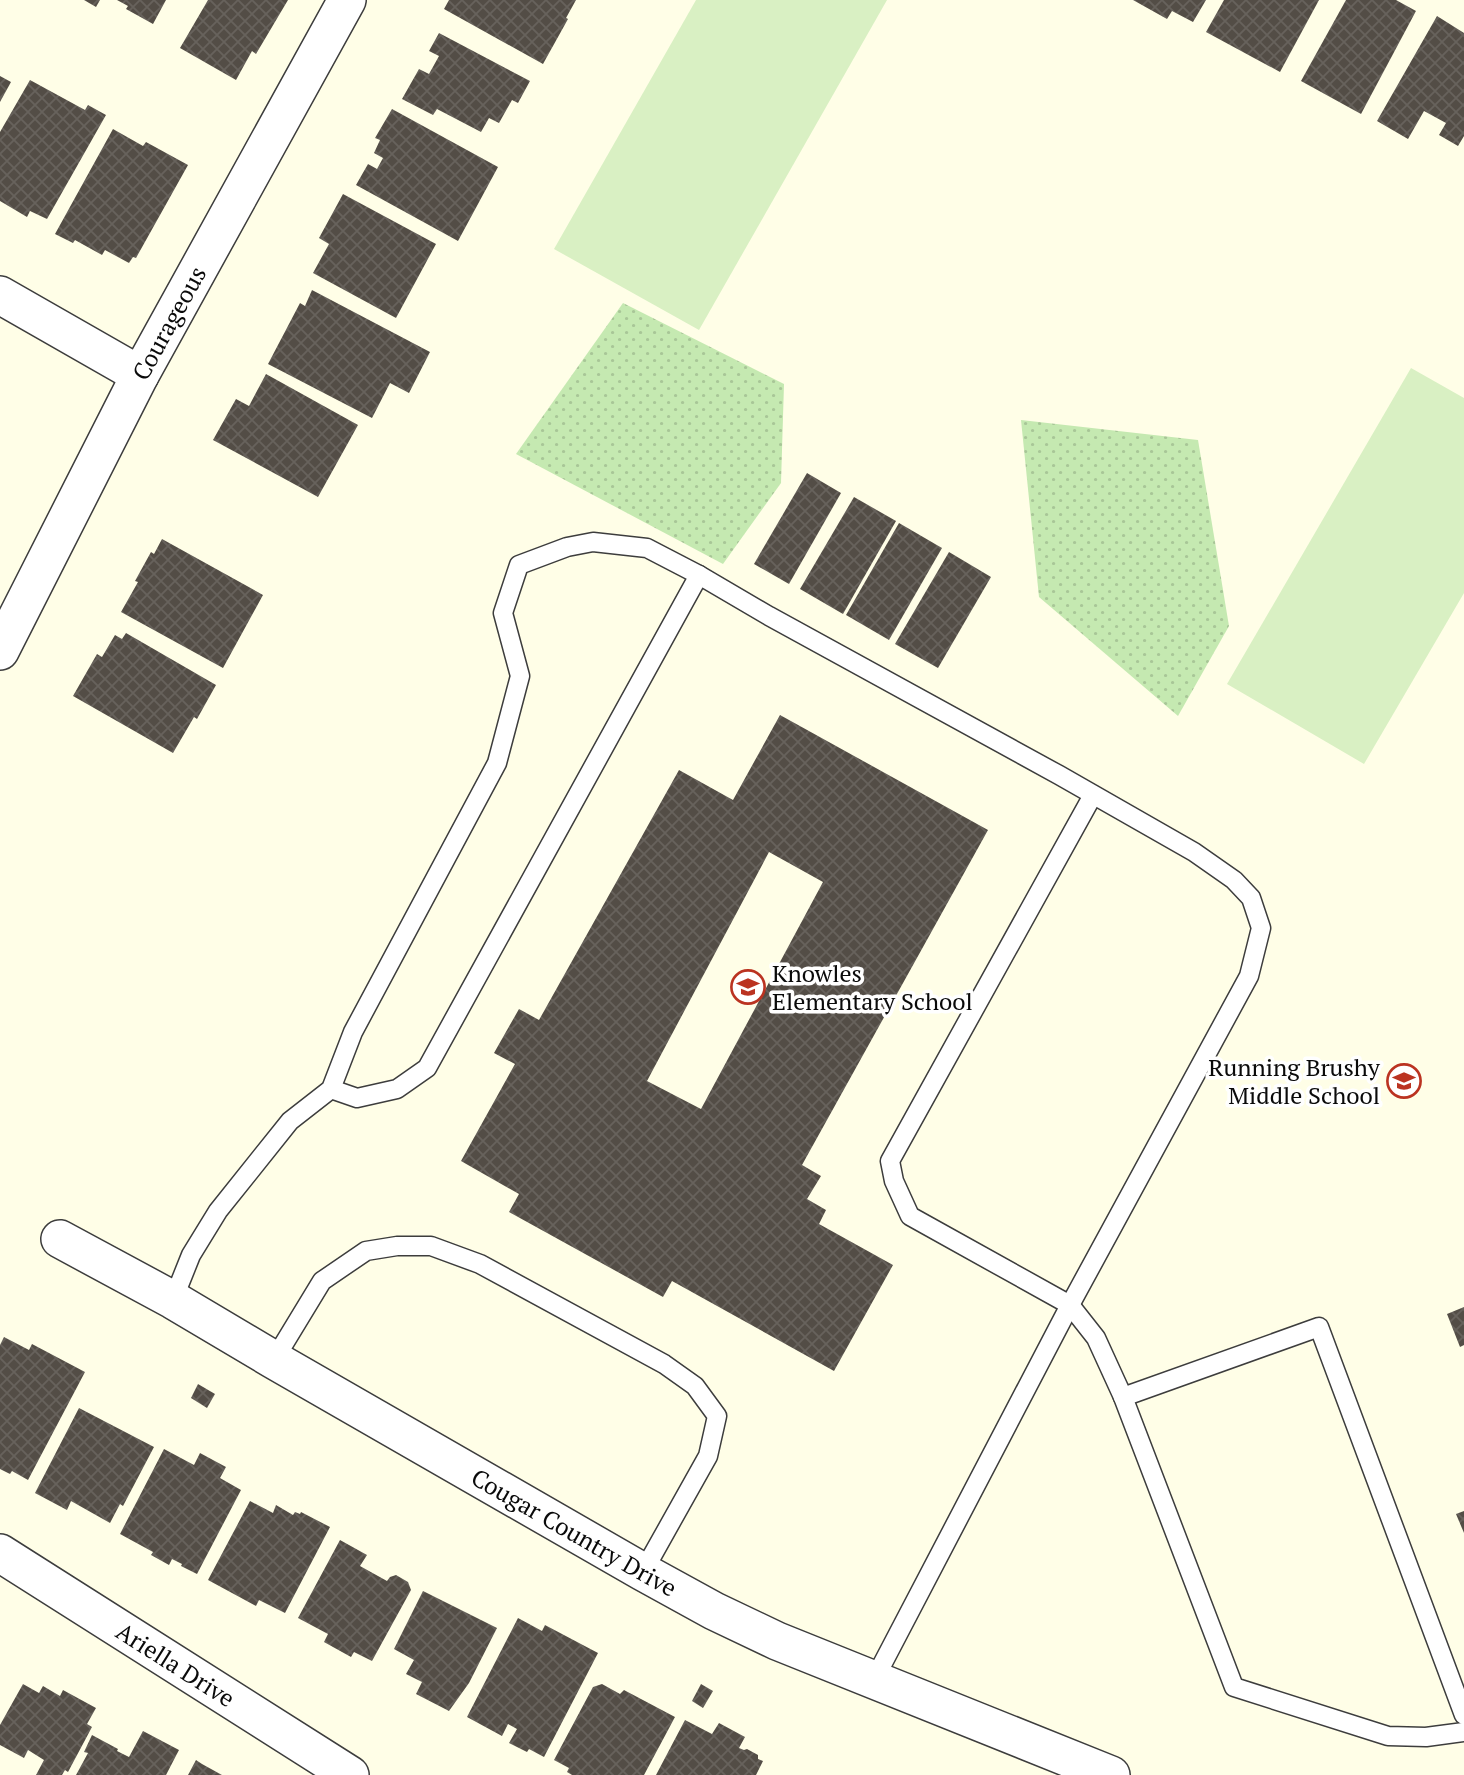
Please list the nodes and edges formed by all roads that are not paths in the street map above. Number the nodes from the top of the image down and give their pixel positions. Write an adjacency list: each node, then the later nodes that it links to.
1 (347, 0): 3 (street, Courageous)
2 (0, 295): 3 (street)
3 (140, 375): 5 (street, Courageous)
4 (699, 575): 6 (lane); 7 (lane); 7 (lane)
5 (0, 651)
6 (1093, 795): 10 (lane); 10 (lane)
7 (331, 1089): 9 (lane)
8 (60, 1239): 9 (street, Cougar Country Drive)
9 (173, 1300): 11 (street, Cougar Country Drive)
10 (1070, 1305): 12 (lane); 15 (lane)
11 (274, 1360): 14 (street, Cougar Country Drive); 14 (lane)
12 (1123, 1398): 16 (lane); 17 (lane)
13 (0, 1553): 18 (street, Ariella Drive)
14 (643, 1572): 15 (street, Cougar Country Drive)
15 (874, 1680): 19 (street, Cougar Country Drive)
16 (1464, 1715)
17 (1464, 1732)
18 (350, 1775)
19 (1111, 1775)

